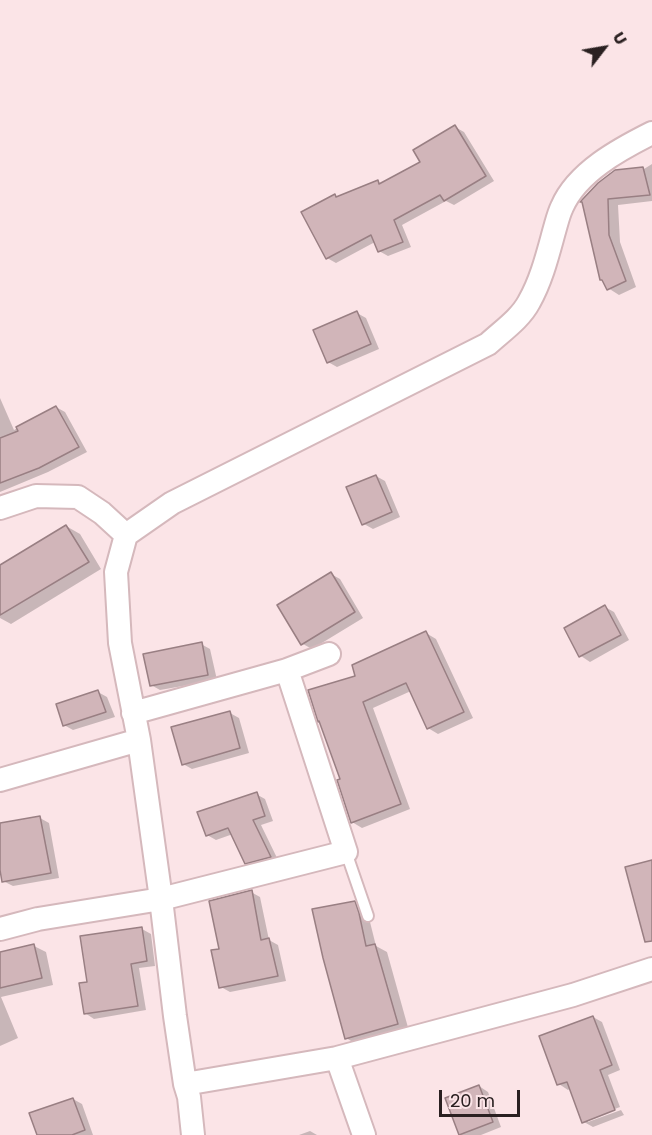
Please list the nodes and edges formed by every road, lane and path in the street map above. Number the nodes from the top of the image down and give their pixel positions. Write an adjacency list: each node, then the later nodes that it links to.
1 (652, 133): 3 (street)
2 (0, 508): 3 (street)
3 (126, 535): 6 (street)
4 (329, 654): 5 (street)
5 (287, 670): 6 (street); 9 (street)
6 (133, 713): 7 (street)
7 (139, 740): 8 (street); 10 (street)
8 (0, 780)
9 (346, 852): 10 (street); 11 (lane)
10 (161, 899): 12 (street); 15 (street)
11 (368, 916)
12 (0, 929)
13 (652, 969): 14 (street)
14 (337, 1058): 15 (street); 17 (street)
15 (185, 1084): 16 (street)
16 (193, 1135)
17 (364, 1135)

